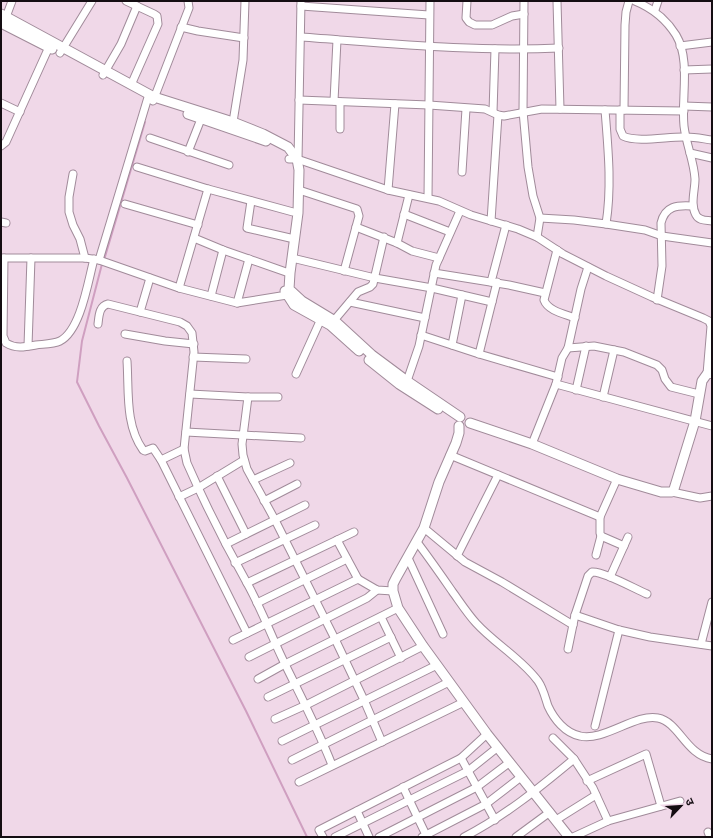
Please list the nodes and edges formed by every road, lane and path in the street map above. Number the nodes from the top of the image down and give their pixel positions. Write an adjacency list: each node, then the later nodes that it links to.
1 (12, 1): 18 (street)
2 (92, 1): 29 (street)
3 (126, 1): 14 (street)
4 (188, 1): 19 (street)
5 (245, 1): 21 (street)
6 (430, 1): 16 (street)
7 (467, 1): 17 (street)
8 (524, 1): 17 (street)
9 (557, 1): 27 (street)
10 (629, 1): 46 (street)
11 (635, 1): 15 (street)
12 (658, 1): 15 (street)
13 (301, 3): 16 (street); 20 (street)
14 (137, 6): 33 (street); 34 (street)
15 (654, 10): 25 (street)
16 (429, 14): 24 (street)
17 (524, 14): 30 (street)
18 (3, 18): 26 (street); 29 (street)
19 (182, 27): 21 (street); 35 (street)
20 (301, 37): 22 (street); 36 (street)
21 (244, 38): 51 (street)
22 (337, 40): 24 (street); 37 (street)
23 (712, 42): 25 (street)
24 (429, 46): 28 (street); 40 (street)
25 (680, 46): 32 (street)
26 (49, 47): 29 (street); 48 (street)
27 (558, 48): 30 (street); 43 (street)
28 (495, 49): 30 (street); 49 (street)
29 (61, 50): 33 (street)
30 (523, 50): 47 (street)
31 (712, 69): 32 (street)
32 (684, 70): 44 (street)
33 (104, 73): 34 (street); 35 (street)
34 (130, 85): 35 (street)
35 (151, 98): 50 (street); 51 (street); 99 (street)
36 (298, 100): 37 (street); 60 (street)
37 (337, 102): 39 (street); 52 (street)
38 (1, 103): 48 (street)
39 (396, 104): 40 (street); 67 (street)
40 (430, 105): 42 (street); 69 (street)
41 (712, 107): 44 (street)
42 (466, 109): 49 (street); 63 (street)
43 (560, 109): 45 (street); 47 (street)
44 (684, 109): 46 (street); 53 (street)
45 (605, 110): 46 (street); 79 (street)
46 (622, 110): 53 (street)
47 (523, 111): 49 (street); 76 (street)
48 (20, 112): 56 (street)
49 (495, 113): 77 (street)
50 (201, 119): 57 (street); 60 (street)
51 (233, 122): 60 (street)
52 (340, 128)
53 (686, 136): 55 (street); 58 (street)
54 (150, 138): 57 (street)
55 (712, 140)
56 (1, 146)
57 (188, 152): 61 (street)
58 (690, 153): 59 (street); 72 (street)
59 (712, 158)
60 (295, 159): 66 (street); 67 (street); 74 (street)
61 (229, 165)
62 (137, 167): 65 (street)
63 (462, 172)
64 (73, 174): 95 (street)
65 (208, 189): 70 (street); 80 (street)
66 (299, 190): 82 (street); 96 (street)
67 (388, 190): 68 (street)
68 (409, 195): 69 (street); 75 (street)
69 (428, 198): 73 (street)
70 (251, 201): 74 (street); 88 (street)
71 (125, 204): 80 (street)
72 (692, 206): 78 (street); 84 (street)
73 (460, 211): 77 (street); 83 (street)
74 (293, 212): 88 (street)
75 (404, 214): 83 (street); 89 (street)
76 (540, 218): 79 (street); 86 (street)
77 (491, 221): 81 (street)
78 (712, 221)
79 (606, 224): 84 (street)
80 (198, 225): 87 (street)
81 (506, 225): 86 (street); 106 (street)
82 (356, 227): 85 (street); 101 (street)
83 (450, 232): 97 (street)
84 (662, 236): 90 (street); 113 (street)
85 (384, 237): 89 (street); 105 (street)
86 (537, 237): 92 (street)
87 (194, 238): 91 (street); 107 (street)
88 (290, 238): 102 (street)
89 (397, 243): 97 (street)
90 (712, 243)
91 (223, 250): 98 (street); 112 (street)
92 (556, 250): 100 (street); 109 (street)
93 (2, 258): 94 (street); 128 (street)
94 (31, 258): 95 (street); 128 (street)
95 (85, 258): 99 (street)
96 (292, 258): 101 (street); 121 (street)
97 (439, 258): 103 (street)
98 (249, 259): 102 (street); 114 (street)
99 (97, 260): 104 (street); 128 (street)
100 (588, 267): 113 (street); 119 (street)
101 (344, 271): 105 (street)
102 (286, 272): 110 (street)
103 (434, 273): 106 (street); 108 (street)
104 (150, 278): 107 (street); 117 (street)
105 (375, 278): 108 (street); 115 (street)
106 (494, 282): 109 (street); 116 (street)
107 (179, 288): 112 (street)
108 (432, 288): 111 (street); 118 (street)
109 (545, 293): 119 (street)
110 (287, 295): 114 (street); 120 (street)
111 (462, 295): 116 (street); 127 (street)
112 (211, 296): 114 (street)
113 (657, 300): 123 (street)
114 (237, 302)
115 (350, 302): 118 (street); 121 (street)
116 (492, 302): 132 (street)
117 (140, 312): 122 (street); 126 (street)
118 (425, 318): 125 (street)
119 (575, 318): 130 (street)
120 (320, 319): 121 (street); 136 (street)
121 (332, 323): 138 (street); 146 (street)
122 (98, 324)
123 (712, 325): 137 (street)
124 (125, 334): 126 (street)
125 (421, 335): 127 (street); 138 (street)
126 (194, 344): 133 (street)
127 (452, 345): 132 (street)
128 (28, 346)
129 (586, 346): 130 (street); 131 (street); 140 (street)
130 (568, 348): 139 (street)
131 (614, 350): 142 (street); 145 (street)
132 (479, 354): 139 (street)
133 (194, 357): 134 (street); 141 (street)
134 (246, 359)
135 (127, 361): 155 (street)
136 (296, 374)
137 (709, 374): 142 (street)
138 (407, 381): 146 (street)
139 (557, 381): 140 (street); 152 (street)
140 (576, 390): 145 (street)
141 (190, 394): 143 (street); 149 (street)
142 (699, 394): 147 (street)
143 (248, 397): 144 (street); 150 (street)
144 (278, 397)
145 (603, 397): 147 (street)
146 (459, 422): 152 (street); 154 (street)
147 (695, 422): 148 (street); 164 (street)
148 (712, 426)
149 (186, 432): 150 (street); 153 (street)
150 (244, 435): 151 (street); 156 (street)
151 (301, 438)
152 (532, 444): 160 (street)
153 (184, 449): 155 (street); 163 (street)
154 (450, 456): 158 (street); 172 (street)
155 (161, 460): 166 (street)
156 (244, 460): 159 (street); 161 (street)
157 (290, 463): 161 (street)
158 (498, 475): 169 (street); 183 (street)
159 (217, 476): 163 (street); 174 (street)
160 (617, 479): 164 (street); 169 (street)
161 (253, 480): 167 (street)
162 (297, 484): 167 (street)
163 (198, 488): 166 (street); 180 (street)
164 (672, 492): 165 (street)
165 (711, 495)
166 (179, 497): 205 (street)
167 (264, 501): 170 (street)
168 (306, 505): 170 (street)
169 (600, 517): 175 (street)
170 (275, 520): 174 (street); 177 (street)
171 (315, 525): 177 (street)
172 (424, 528): 179 (street); 183 (street)
173 (354, 532): 178 (street)
174 (246, 534): 180 (street)
175 (601, 536): 181 (street); 182 (street)
176 (628, 537): 181 (street)
177 (284, 540): 186 (street); 187 (street)
178 (337, 540): 185 (street); 186 (street)
179 (417, 542): 184 (street); 240 (street)
180 (226, 544): 187 (street)
181 (624, 546): 188 (street)
182 (596, 555)
183 (457, 556): 203 (street)
184 (408, 558): 193 (street); 206 (street)
185 (347, 559): 189 (street); 190 (street)
186 (294, 560): 190 (street); 191 (street)
187 (235, 563): 191 (street)
188 (610, 577): 194 (street); 199 (street)
189 (358, 579): 192 (street); 195 (street)
190 (304, 580): 195 (street); 197 (street)
191 (247, 583): 197 (street)
192 (377, 590): 193 (street); 201 (street)
193 (392, 591): 198 (street)
194 (647, 594)
195 (314, 600): 201 (street); 202 (street)
196 (712, 602): 211 (street)
197 (257, 603): 202 (street)
198 (398, 608): 200 (street); 212 (street)
199 (575, 615): 203 (street); 204 (street)
200 (380, 617): 207 (street); 208 (street)
201 (324, 620): 208 (street); 210 (street)
202 (267, 623): 205 (street); 210 (street)
203 (573, 625): 214 (street)
204 (619, 630): 211 (street); 231 (street)
205 (247, 633): 209 (street)
206 (443, 634)
207 (390, 637): 216 (street); 217 (street)
208 (335, 639): 217 (street); 218 (street)
209 (233, 640)
210 (276, 644): 215 (street); 218 (street)
211 (701, 644): 213 (street)
212 (423, 646): 216 (street); 219 (street)
213 (712, 646)
214 (568, 649)
215 (249, 657)
216 (401, 658): 221 (street)
217 (344, 660): 221 (street); 223 (street)
218 (285, 664): 220 (street); 223 (street)
219 (437, 665): 222 (street); 225 (street)
220 (258, 679)
221 (354, 680): 225 (street); 227 (street)
222 (449, 682): 226 (street); 229 (street)
223 (295, 684): 224 (street); 227 (street)
224 (268, 698)
225 (364, 700): 229 (street); 230 (street)
226 (464, 702): 232 (street); 235 (street)
227 (306, 705): 228 (street); 230 (street)
228 (275, 719)
229 (373, 720): 235 (street); 236 (street)
230 (315, 725): 234 (street); 236 (street)
231 (595, 726)
232 (487, 734): 237 (street); 238 (street)
233 (553, 738): 239 (street)
234 (282, 741)
235 (382, 742): 243 (street)
236 (324, 745): 241 (street); 243 (street)
237 (498, 747): 242 (street); 244 (street)
238 (461, 758): 244 (street); 248 (street)
239 (574, 759): 246 (street); 250 (street)
240 (712, 759)
241 (292, 760)
242 (510, 762): 245 (street); 249 (street)
243 (332, 765): 247 (street)
244 (468, 771): 249 (street); 252 (street)
245 (521, 777): 250 (street); 254 (street)
246 (587, 781): 251 (street); 255 (street)
247 (299, 782)
248 (402, 787): 252 (street); 256 (street)
249 (477, 787): 254 (street); 258 (street)
250 (534, 792): 257 (street); 259 (street)
251 (596, 795): 260 (street); 261 (street)
252 (409, 800): 258 (street); 262 (street)
253 (680, 801): 255 (street)
254 (486, 804): 259 (street); 263 (street)
255 (662, 806): 261 (street)
256 (357, 811): 262 (street); 264 (street)
257 (550, 812): 260 (street); 269 (street)
258 (418, 818): 263 (street); 267 (street)
259 (495, 820): 268 (street)
260 (556, 820): 270 (street)
261 (608, 821): 271 (street)
262 (362, 823): 265 (street); 266 (street)
263 (425, 836)
264 (323, 837)
265 (335, 837)
266 (369, 837)
267 (379, 837)
268 (464, 837)
269 (516, 837)
270 (569, 837)
271 (574, 837)

